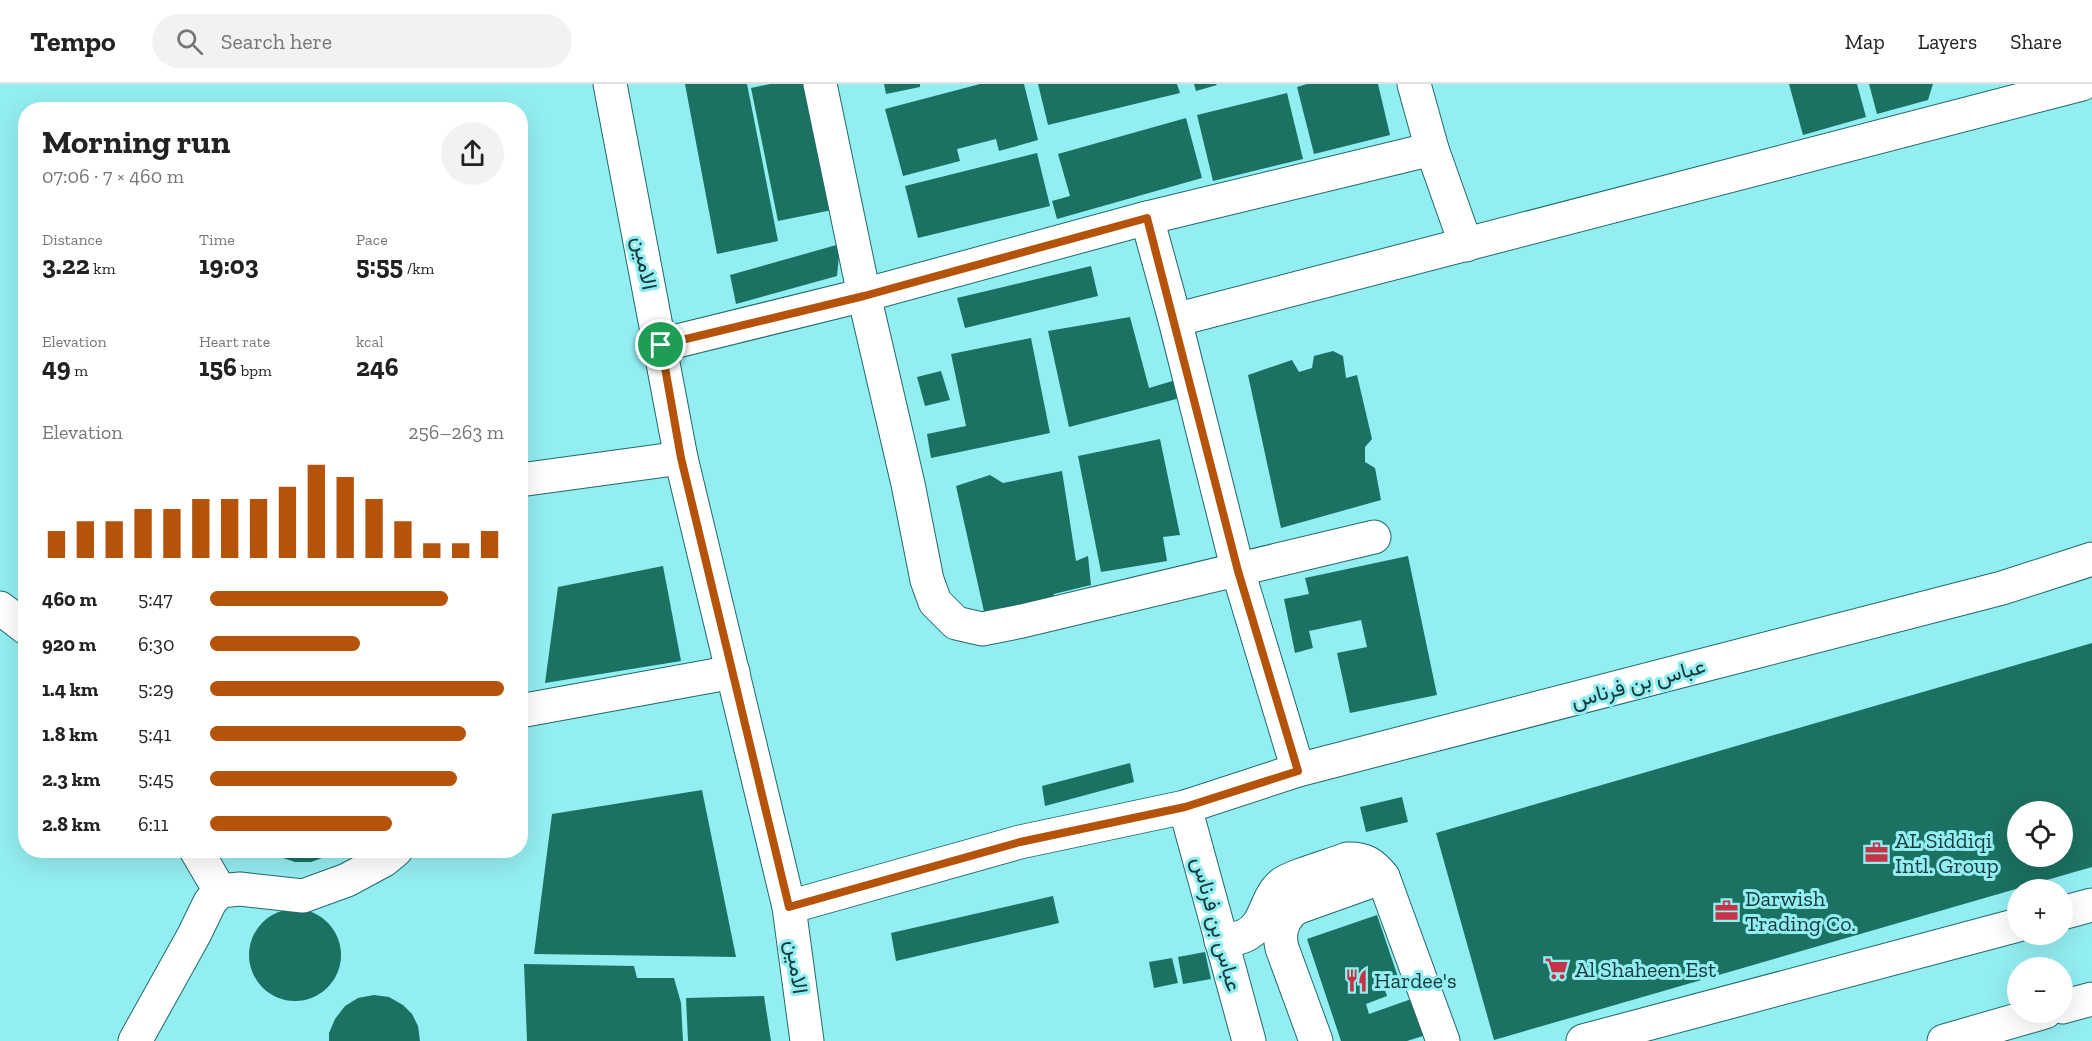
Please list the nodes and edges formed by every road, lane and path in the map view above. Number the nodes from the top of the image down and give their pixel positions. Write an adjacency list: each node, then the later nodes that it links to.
1 (610, 84): 10 (street, الامين)
2 (820, 84): 8 (street)
3 (1414, 84): 5 (street)
4 (2082, 84): 7 (street)
5 (1432, 149): 6 (street); 7 (street)
6 (1147, 218): 8 (street); 9 (street)
7 (1466, 245): 9 (street)
8 (864, 296): 10 (street); 15 (street)
9 (1175, 320): 15 (street)
10 (661, 345): 11 (street, الامين)
11 (681, 458): 12 (street); 18 (street, الامين)
12 (528, 479)
13 (1374, 537): 15 (street)
14 (2092, 559): 20 (street, عباس بن فرناس)
15 (1238, 571): 20 (street)
16 (0, 608): 17 (street)
17 (18, 622)
18 (733, 672): 19 (street); 27 (street, الامين)
19 (528, 710)
20 (1298, 771): 21 (street, عباس بن فرناس)
21 (1185, 807): 27 (street, عباس بن فرناس); 30 (street, عباس بن فرناس)
22 (201, 858): 25 (street)
23 (386, 858): 25 (street)
24 (1383, 877): 30 (street); 31 (street); 39 (street)
25 (220, 891): 35 (street)
26 (2092, 905): 28 (street)
27 (789, 907): 36 (street, الامين)
28 (2073, 910)
29 (2007, 928): 40 (street)
30 (1234, 938): 31 (street); 37 (street, عباس بن فرناس)
31 (1290, 973): 38 (street)
32 (2092, 999): 33 (street)
33 (2073, 1004)
34 (2007, 1023): 41 (street)
35 (135, 1041)
36 (807, 1041)
37 (1248, 1041)
38 (1316, 1041)
39 (1443, 1041)
40 (1583, 1041)
41 (1944, 1041)

